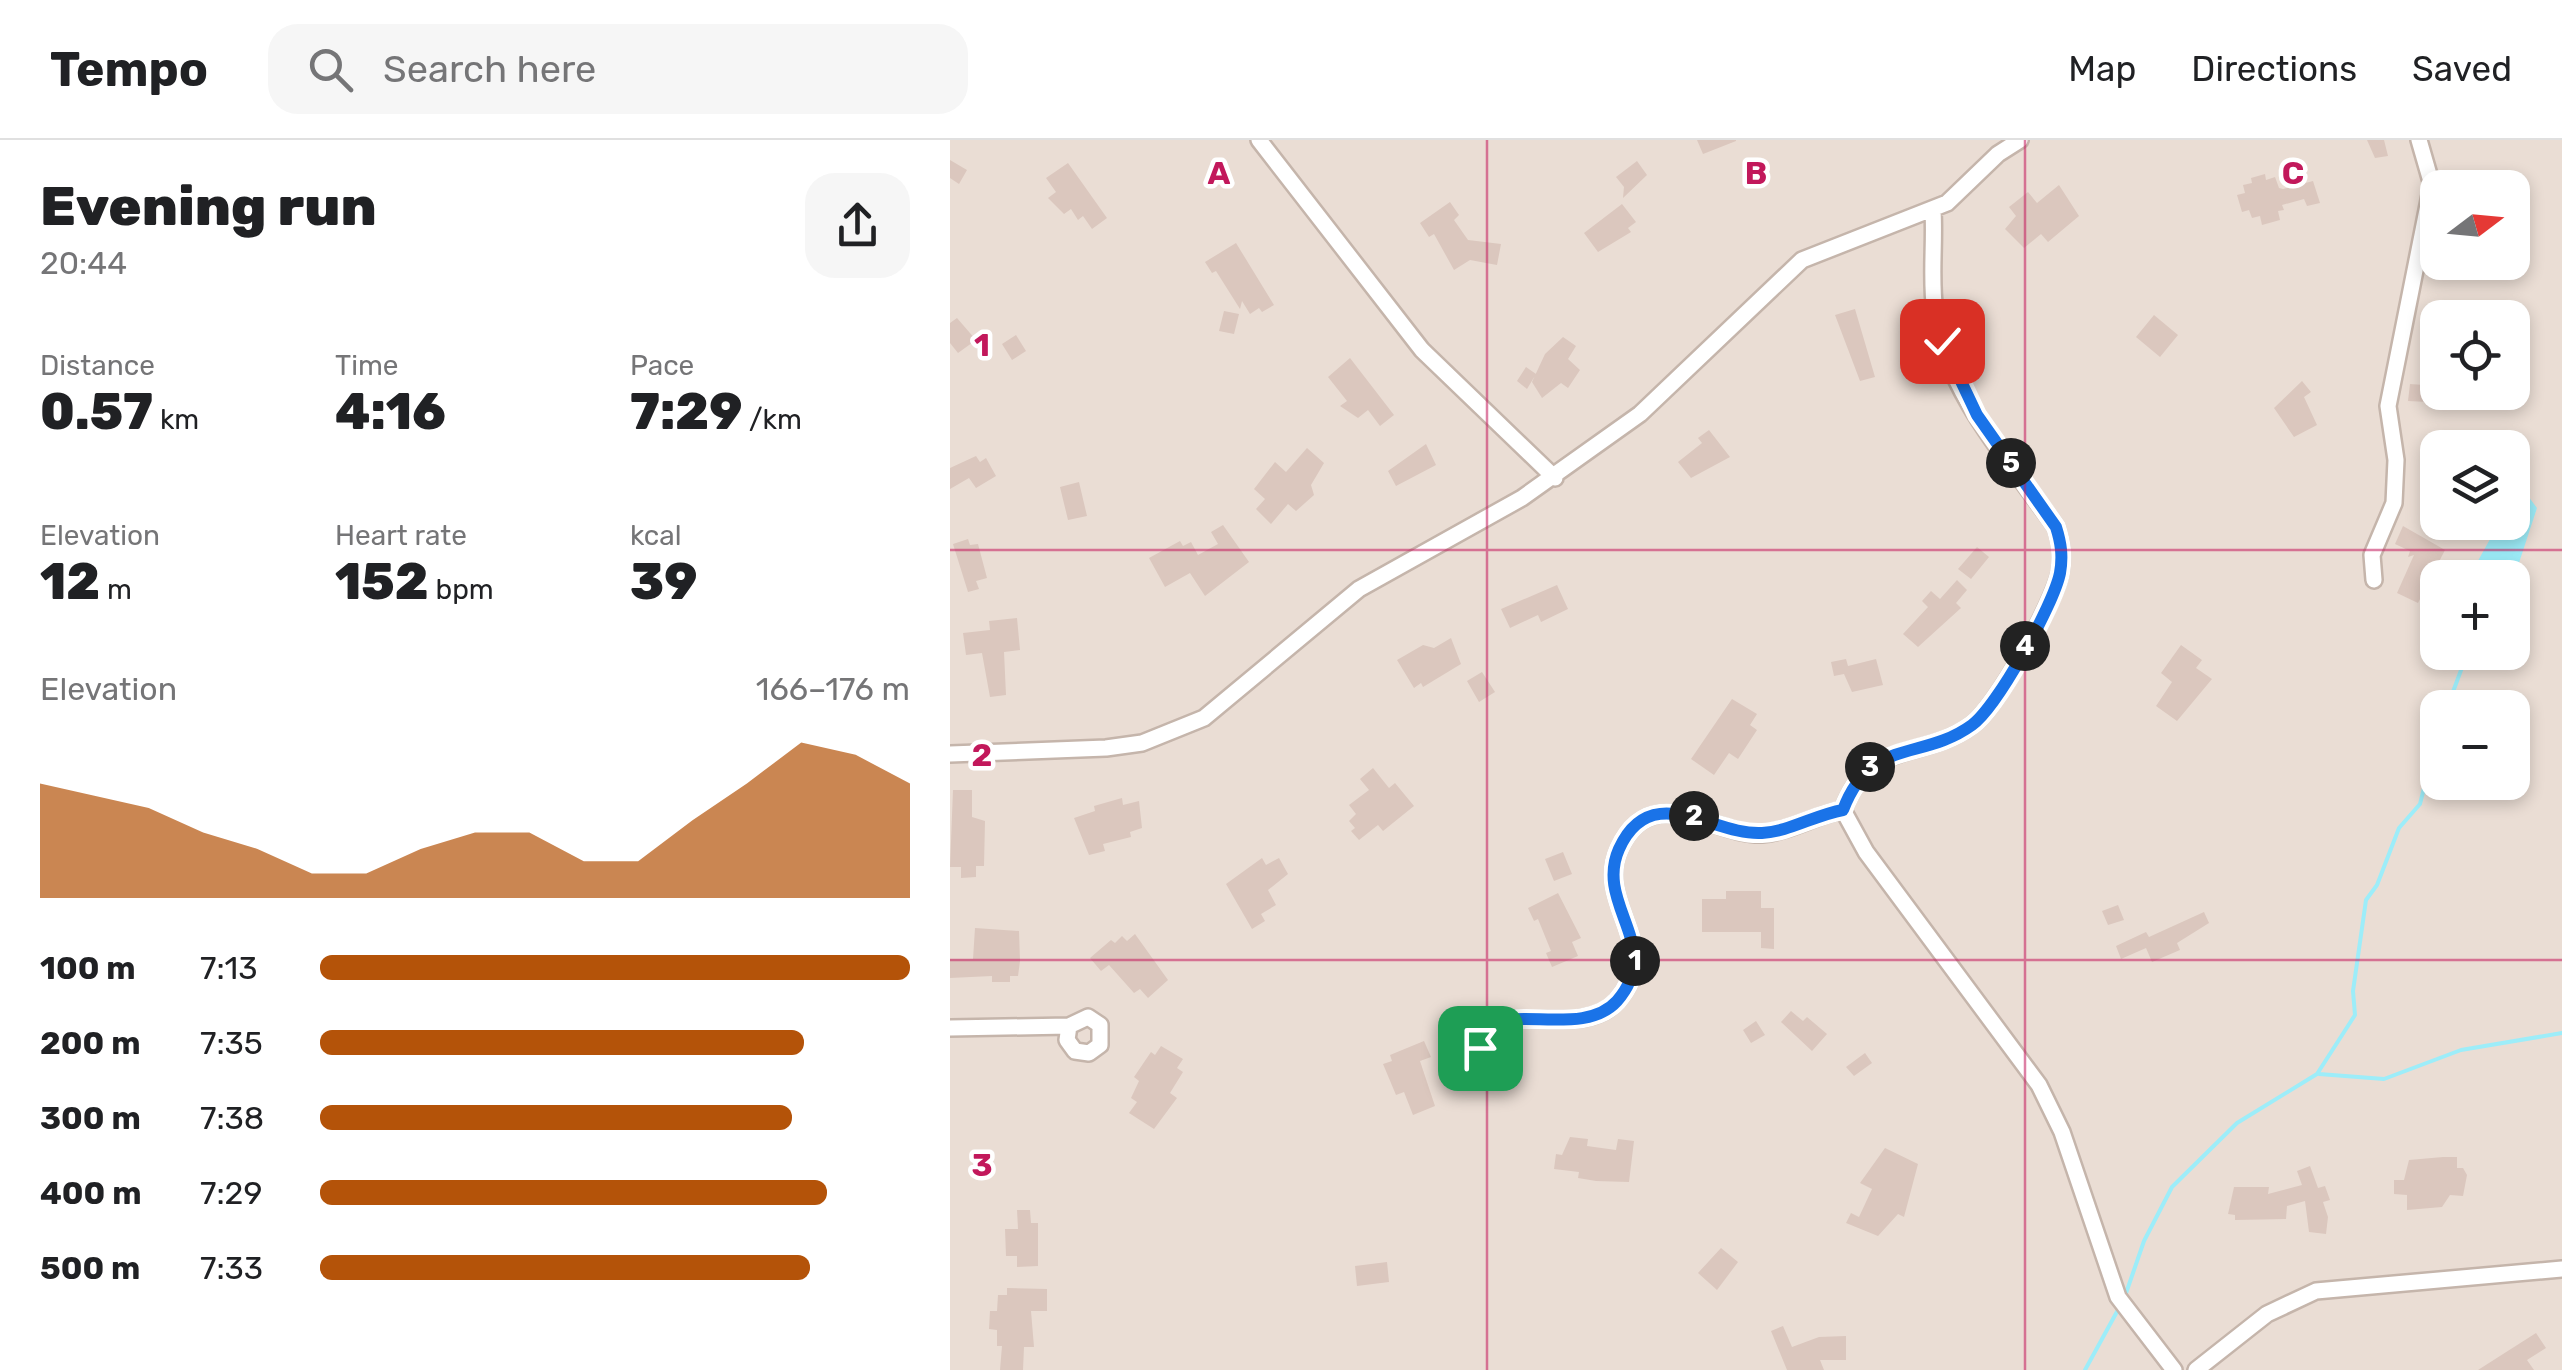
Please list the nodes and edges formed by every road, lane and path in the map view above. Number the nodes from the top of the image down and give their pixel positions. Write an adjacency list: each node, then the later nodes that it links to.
1 (1259, 140): 6 (street)
2 (2020, 140): 4 (street)
3 (2419, 140): 7 (street)
4 (2002, 147): 5 (street)
5 (1933, 211): 6 (street); 9 (street)
6 (1554, 478): 8 (street)
7 (2374, 580)
8 (950, 754)
9 (1843, 810): 12 (street); 14 (street)
10 (1069, 1026): 11 (street)
11 (950, 1028)
12 (1480, 1048)
13 (2562, 1269): 15 (street)
14 (2174, 1370)
15 (2196, 1370)

